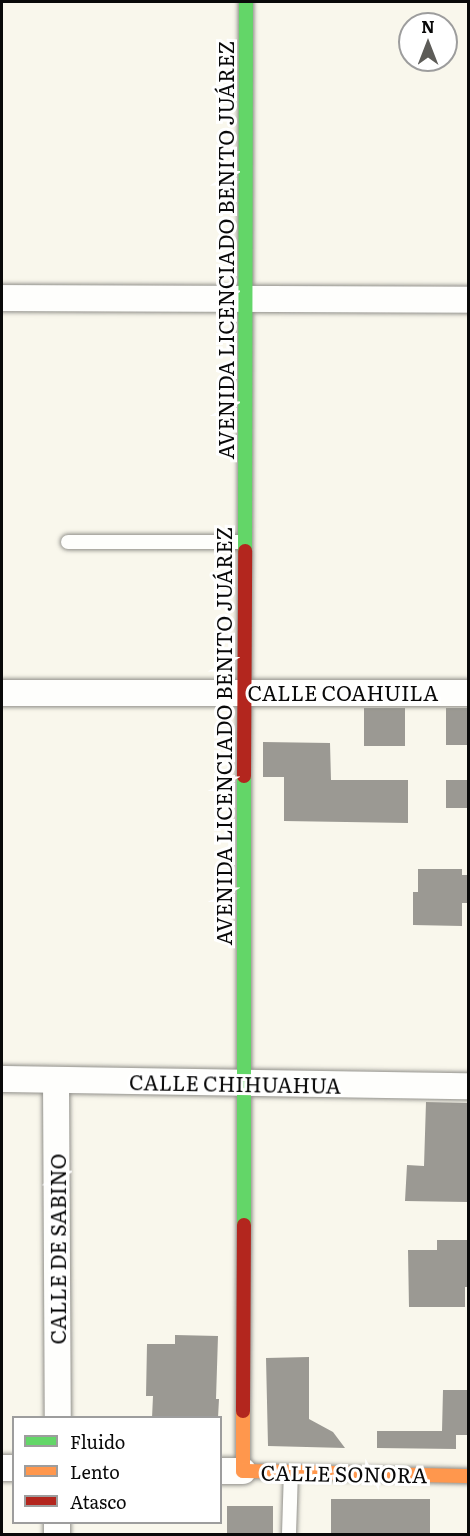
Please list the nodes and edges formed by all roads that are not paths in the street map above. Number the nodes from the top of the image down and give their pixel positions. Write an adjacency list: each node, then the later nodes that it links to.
1 (246, 2): 3 (main road, AVENIDA LICENCIADO BENITO JUÁREZ)
2 (2, 298): 3 (street)
3 (246, 299): 4 (street); 6 (main road, AVENIDA LICENCIADO BENITO JUÁREZ)
4 (468, 300)
5 (68, 542): 6 (lane)
6 (245, 542): 7 (main road, AVENIDA LICENCIADO BENITO JUÁREZ)
7 (244, 691): 8 (street, CALLE COAHUILA); 9 (street, CALLE COAHUILA); 12 (main road, AVENIDA LICENCIADO BENITO JUÁREZ)
8 (2, 693)
9 (468, 693)
10 (2, 1079): 11 (street, CALLE CHIHUAHUA)
11 (56, 1080): 12 (street, CALLE CHIHUAHUA); 14 (street, CALLE DE SABINO)
12 (243, 1083): 13 (street, CALLE CHIHUAHUA); 15 (main road, AVENIDA LICENCIADO BENITO JUÁREZ)
13 (468, 1086)
14 (58, 1416)
15 (232, 1471): 16 (main road, CALLE SONORA)
16 (291, 1472): 17 (main road, CALLE SONORA); 18 (lane)
17 (468, 1476)
18 (289, 1534)

